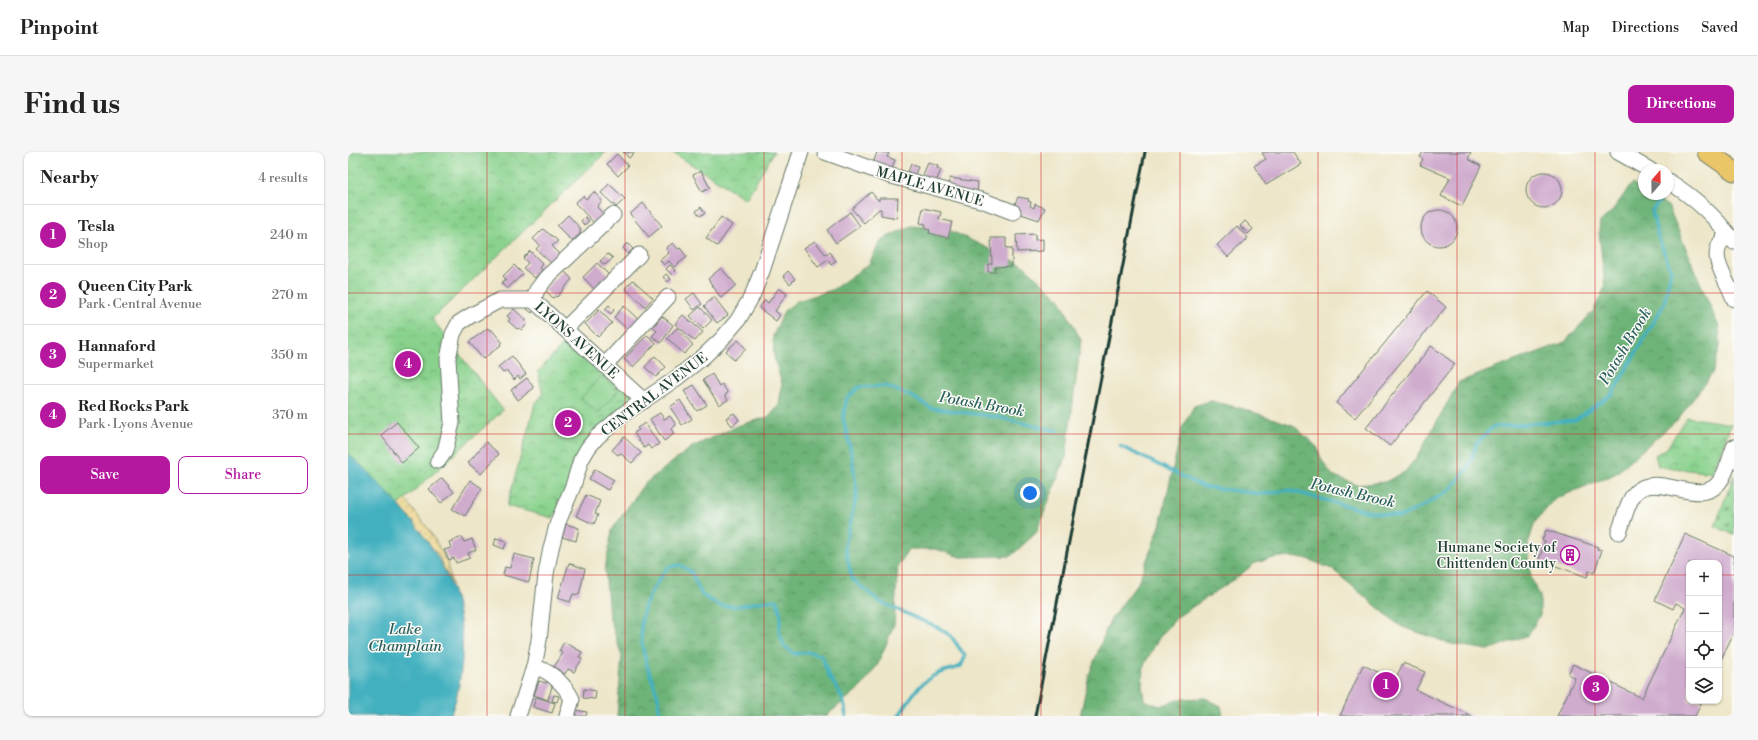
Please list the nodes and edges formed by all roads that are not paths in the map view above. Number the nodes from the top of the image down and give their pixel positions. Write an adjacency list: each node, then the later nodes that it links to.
1 (801, 152): 19 (street, CENTRAL AVENUE)
2 (825, 152): 10 (street, MAPLE AVENUE)
3 (1618, 152): 7 (street)
4 (1707, 152): 8 (main road)
5 (1714, 152): 6 (main road)
6 (1734, 162)
7 (1639, 164)
8 (1734, 171)
9 (1674, 185): 12 (street)
10 (1013, 212)
11 (612, 215): 16 (street)
12 (1731, 238): 15 (street)
13 (639, 255): 17 (street)
14 (668, 297): 18 (street)
15 (1734, 299)
16 (533, 300): 17 (street, LYONS AVENUE); 21 (street, LYONS AVENUE)
17 (565, 329): 18 (street, LYONS AVENUE)
18 (605, 365): 19 (street, LYONS AVENUE)
19 (644, 401): 23 (street, CENTRAL AVENUE)
20 (1734, 447): 22 (street)
21 (438, 461)
22 (1619, 532)
23 (534, 667): 24 (street, CENTRAL AVENUE); 25 (street)
24 (518, 716)
25 (567, 716)

